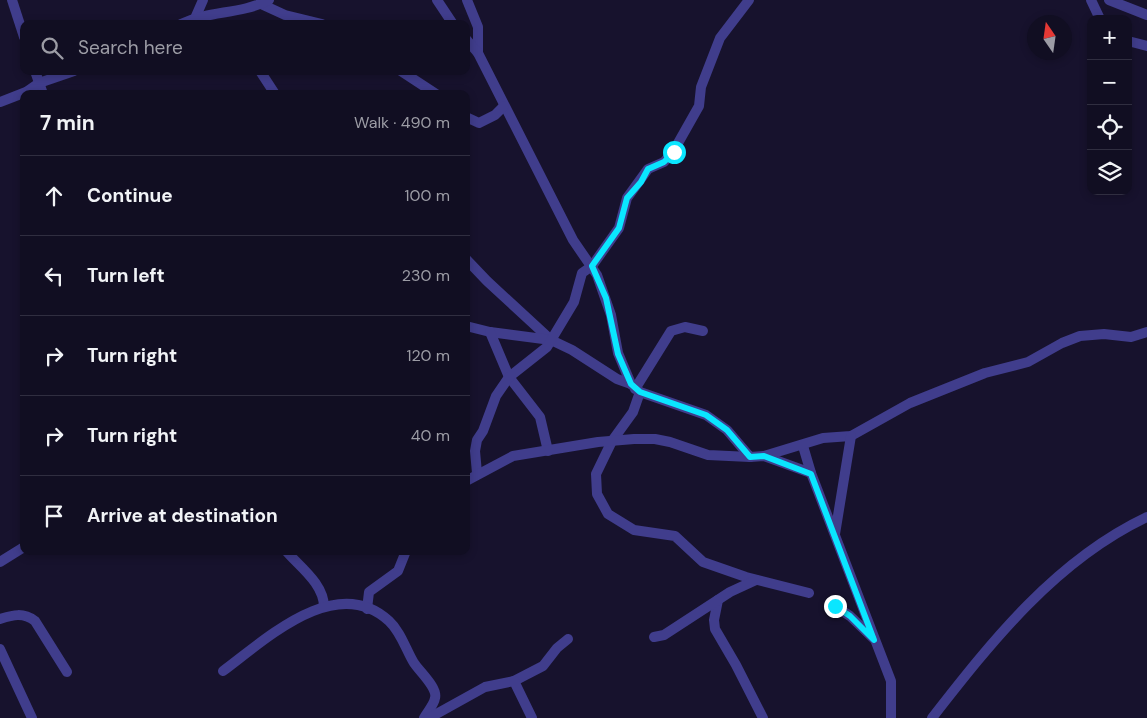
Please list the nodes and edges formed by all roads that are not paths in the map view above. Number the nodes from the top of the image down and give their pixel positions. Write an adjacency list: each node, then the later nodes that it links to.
1 (12, 0): 17 (street)
2 (203, 0): 12 (street)
3 (437, 0): 16 (street)
4 (467, 0): 21 (street)
5 (749, 0): 36 (street)
6 (1091, 0): 10 (street)
7 (1109, 0): 11 (street)
8 (265, 2): 9 (street); 15 (street)
9 (219, 14): 12 (street); 14 (street)
10 (1098, 15)
11 (1147, 15)
12 (196, 16): 13 (street)
13 (188, 20)
14 (223, 20)
15 (306, 20)
16 (450, 20)
17 (20, 25)
18 (1132, 42): 20 (street)
19 (470, 44): 21 (street)
20 (1147, 46)
21 (478, 53): 33 (street)
22 (36, 75): 26 (street)
23 (62, 75): 26 (street)
24 (263, 75): 29 (street)
25 (407, 75): 30 (street)
26 (39, 83): 27 (street); 28 (street)
27 (29, 90)
28 (42, 90)
29 (272, 90)
30 (430, 90)
31 (20, 94): 32 (street)
32 (0, 102)
33 (504, 106): 34 (street); 36 (street)
34 (470, 119)
35 (470, 263): 41 (street)
36 (592, 266): 41 (street); 43 (street)
37 (470, 327): 39 (street)
38 (702, 331): 43 (street)
39 (490, 332): 41 (street); 42 (street)
40 (1147, 332): 44 (street)
41 (551, 340): 42 (street); 43 (street)
42 (509, 377): 47 (street); 50 (street)
43 (635, 388): 45 (street); 49 (street)
44 (850, 436): 46 (street); 54 (street)
45 (612, 441): 47 (street); 49 (street); 59 (street)
46 (803, 446): 48 (street); 51 (street)
47 (548, 451): 50 (street)
48 (764, 456): 49 (street); 51 (street)
49 (750, 457)
50 (477, 474): 52 (street)
51 (811, 474): 54 (street)
52 (470, 478)
53 (1147, 517): 79 (street)
54 (835, 535): 68 (street)
55 (20, 550): 58 (street)
56 (290, 555): 63 (street)
57 (404, 555): 64 (street)
58 (0, 562)
59 (756, 580): 60 (street); 61 (street)
60 (809, 593)
61 (718, 600): 66 (street); 77 (street)
62 (835, 606): 68 (street)
63 (324, 607): 64 (street); 70 (street)
64 (367, 608): 74 (street)
65 (0, 619): 71 (street)
66 (654, 637)
67 (568, 639): 72 (street)
68 (874, 640): 78 (street)
69 (0, 649): 73 (street)
70 (222, 671)
71 (67, 672)
72 (514, 681): 75 (street); 76 (street)
73 (32, 718)
74 (424, 718)
75 (429, 718)
76 (532, 718)
77 (763, 718)
78 (891, 718)
79 (932, 718)

